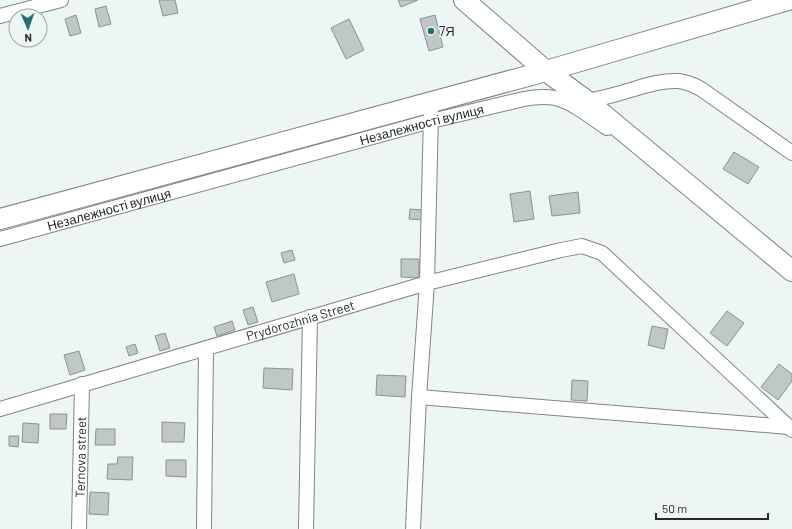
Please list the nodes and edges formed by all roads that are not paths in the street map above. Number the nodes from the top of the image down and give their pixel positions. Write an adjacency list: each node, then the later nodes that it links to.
1 (61, 0): 4 (street)
2 (464, 0): 5 (main road)
3 (788, 0): 5 (main road)
4 (0, 16)
5 (546, 71): 6 (main road); 7 (main road)
6 (587, 101): 8 (main road); 9 (street)
7 (431, 111): 8 (street, Незалежності вулиця); 10 (main road); 11 (street, Незалежності вулиця); 13 (street)
8 (621, 129): 12 (street)
9 (792, 153)
10 (0, 219)
11 (0, 239)
12 (792, 270)
13 (427, 283): 14 (street, Prydorozhnia Street); 17 (street); 19 (street, Prydorozhnia Street)
14 (310, 317): 15 (street, Prydorozhnia Street); 22 (street)
15 (206, 348): 16 (street, Prydorozhnia Street); 21 (street)
16 (82, 384): 18 (street, Prydorozhnia Street); 20 (street, Ternova street)
17 (419, 397): 19 (street); 23 (street)
18 (0, 409)
19 (790, 428)
20 (79, 529)
21 (204, 529)
22 (306, 529)
23 (413, 529)

